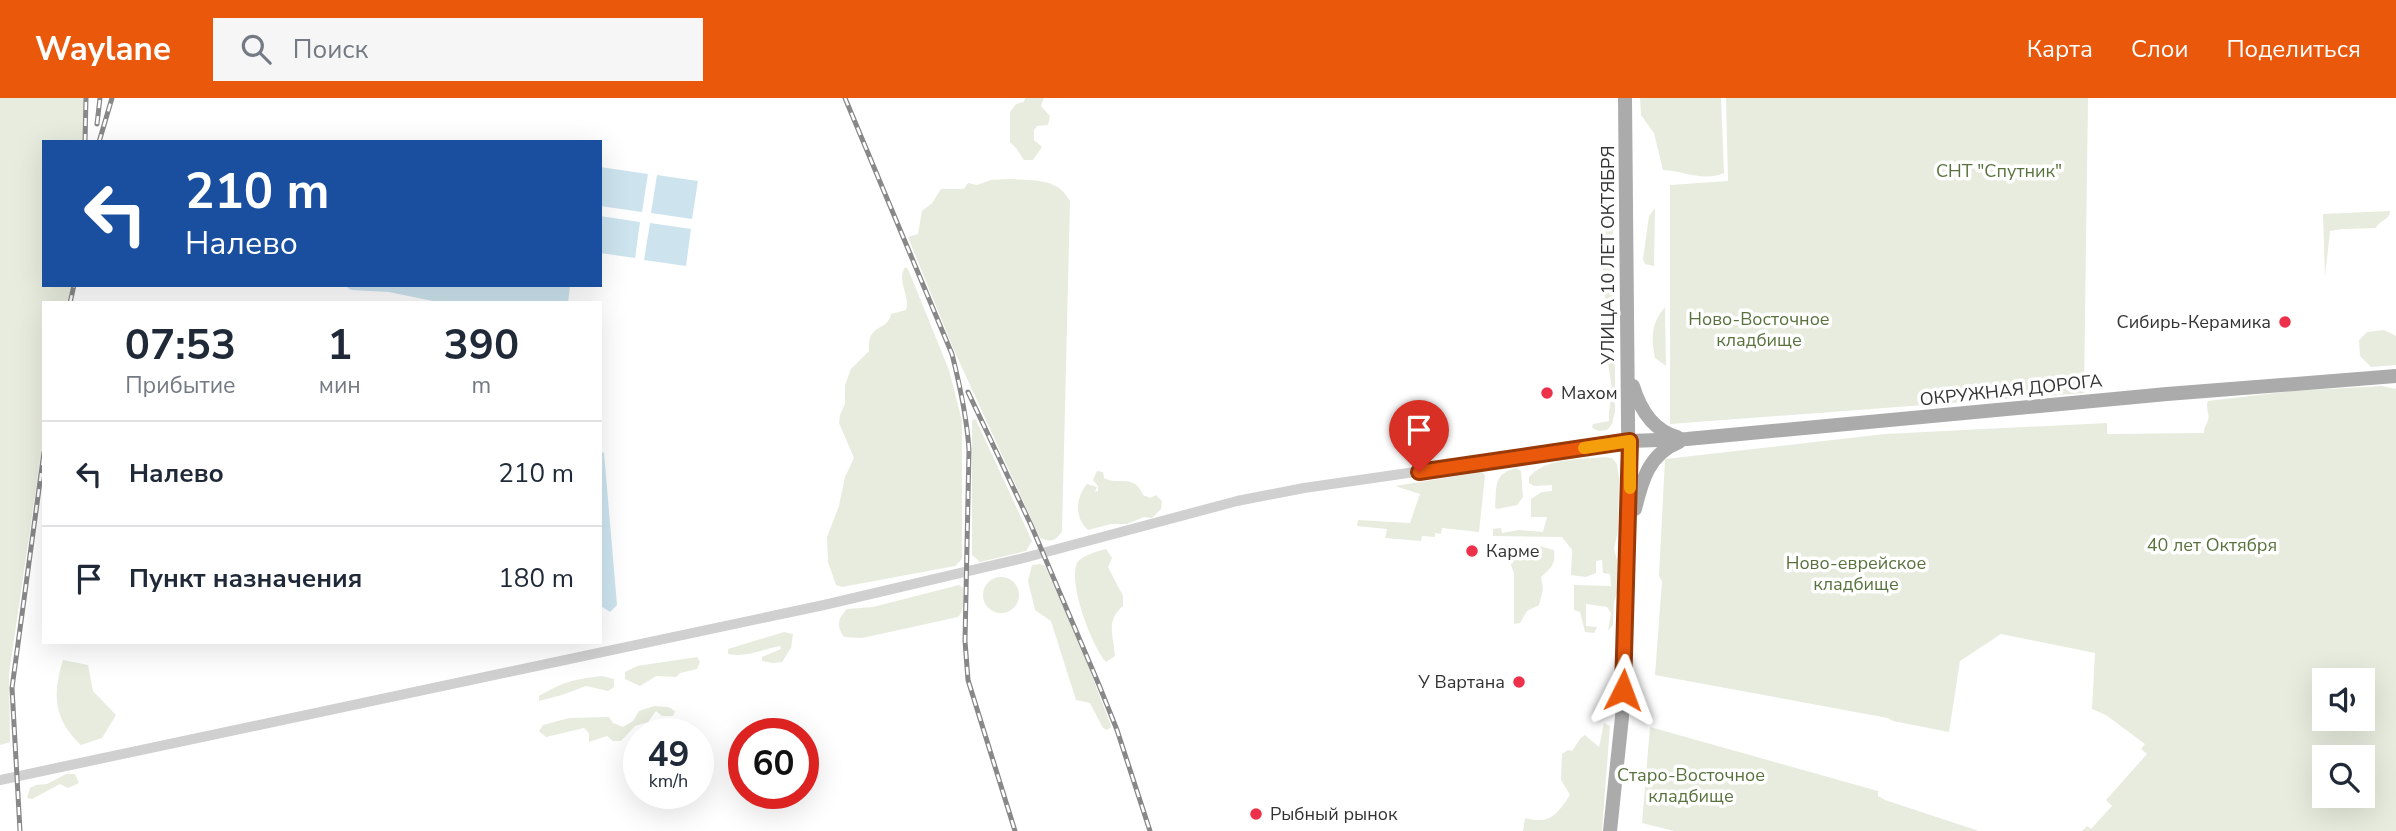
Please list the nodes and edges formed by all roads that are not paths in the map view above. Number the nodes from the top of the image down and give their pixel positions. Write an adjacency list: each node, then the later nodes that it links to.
1 (1626, 98): 2 (main road, УЛИЦА 10 ЛЕТ ОКТЯБРЯ)
2 (1628, 368): 4 (main road); 5 (main road, УЛИЦА 10 ЛЕТ ОКТЯБРЯ)
3 (2396, 376): 4 (main road, ОКРУЖНАЯ ДОРОГА)
4 (1687, 439): 5 (main road, ОКРУЖНАЯ ДОРОГА); 6 (main road)
5 (1630, 441): 6 (main road, УЛИЦА 10 ЛЕТ ОКТЯБРЯ); 7 (street)
6 (1629, 528): 8 (main road, УЛИЦА 10 ЛЕТ ОКТЯБРЯ)
7 (0, 780)
8 (1611, 831)

